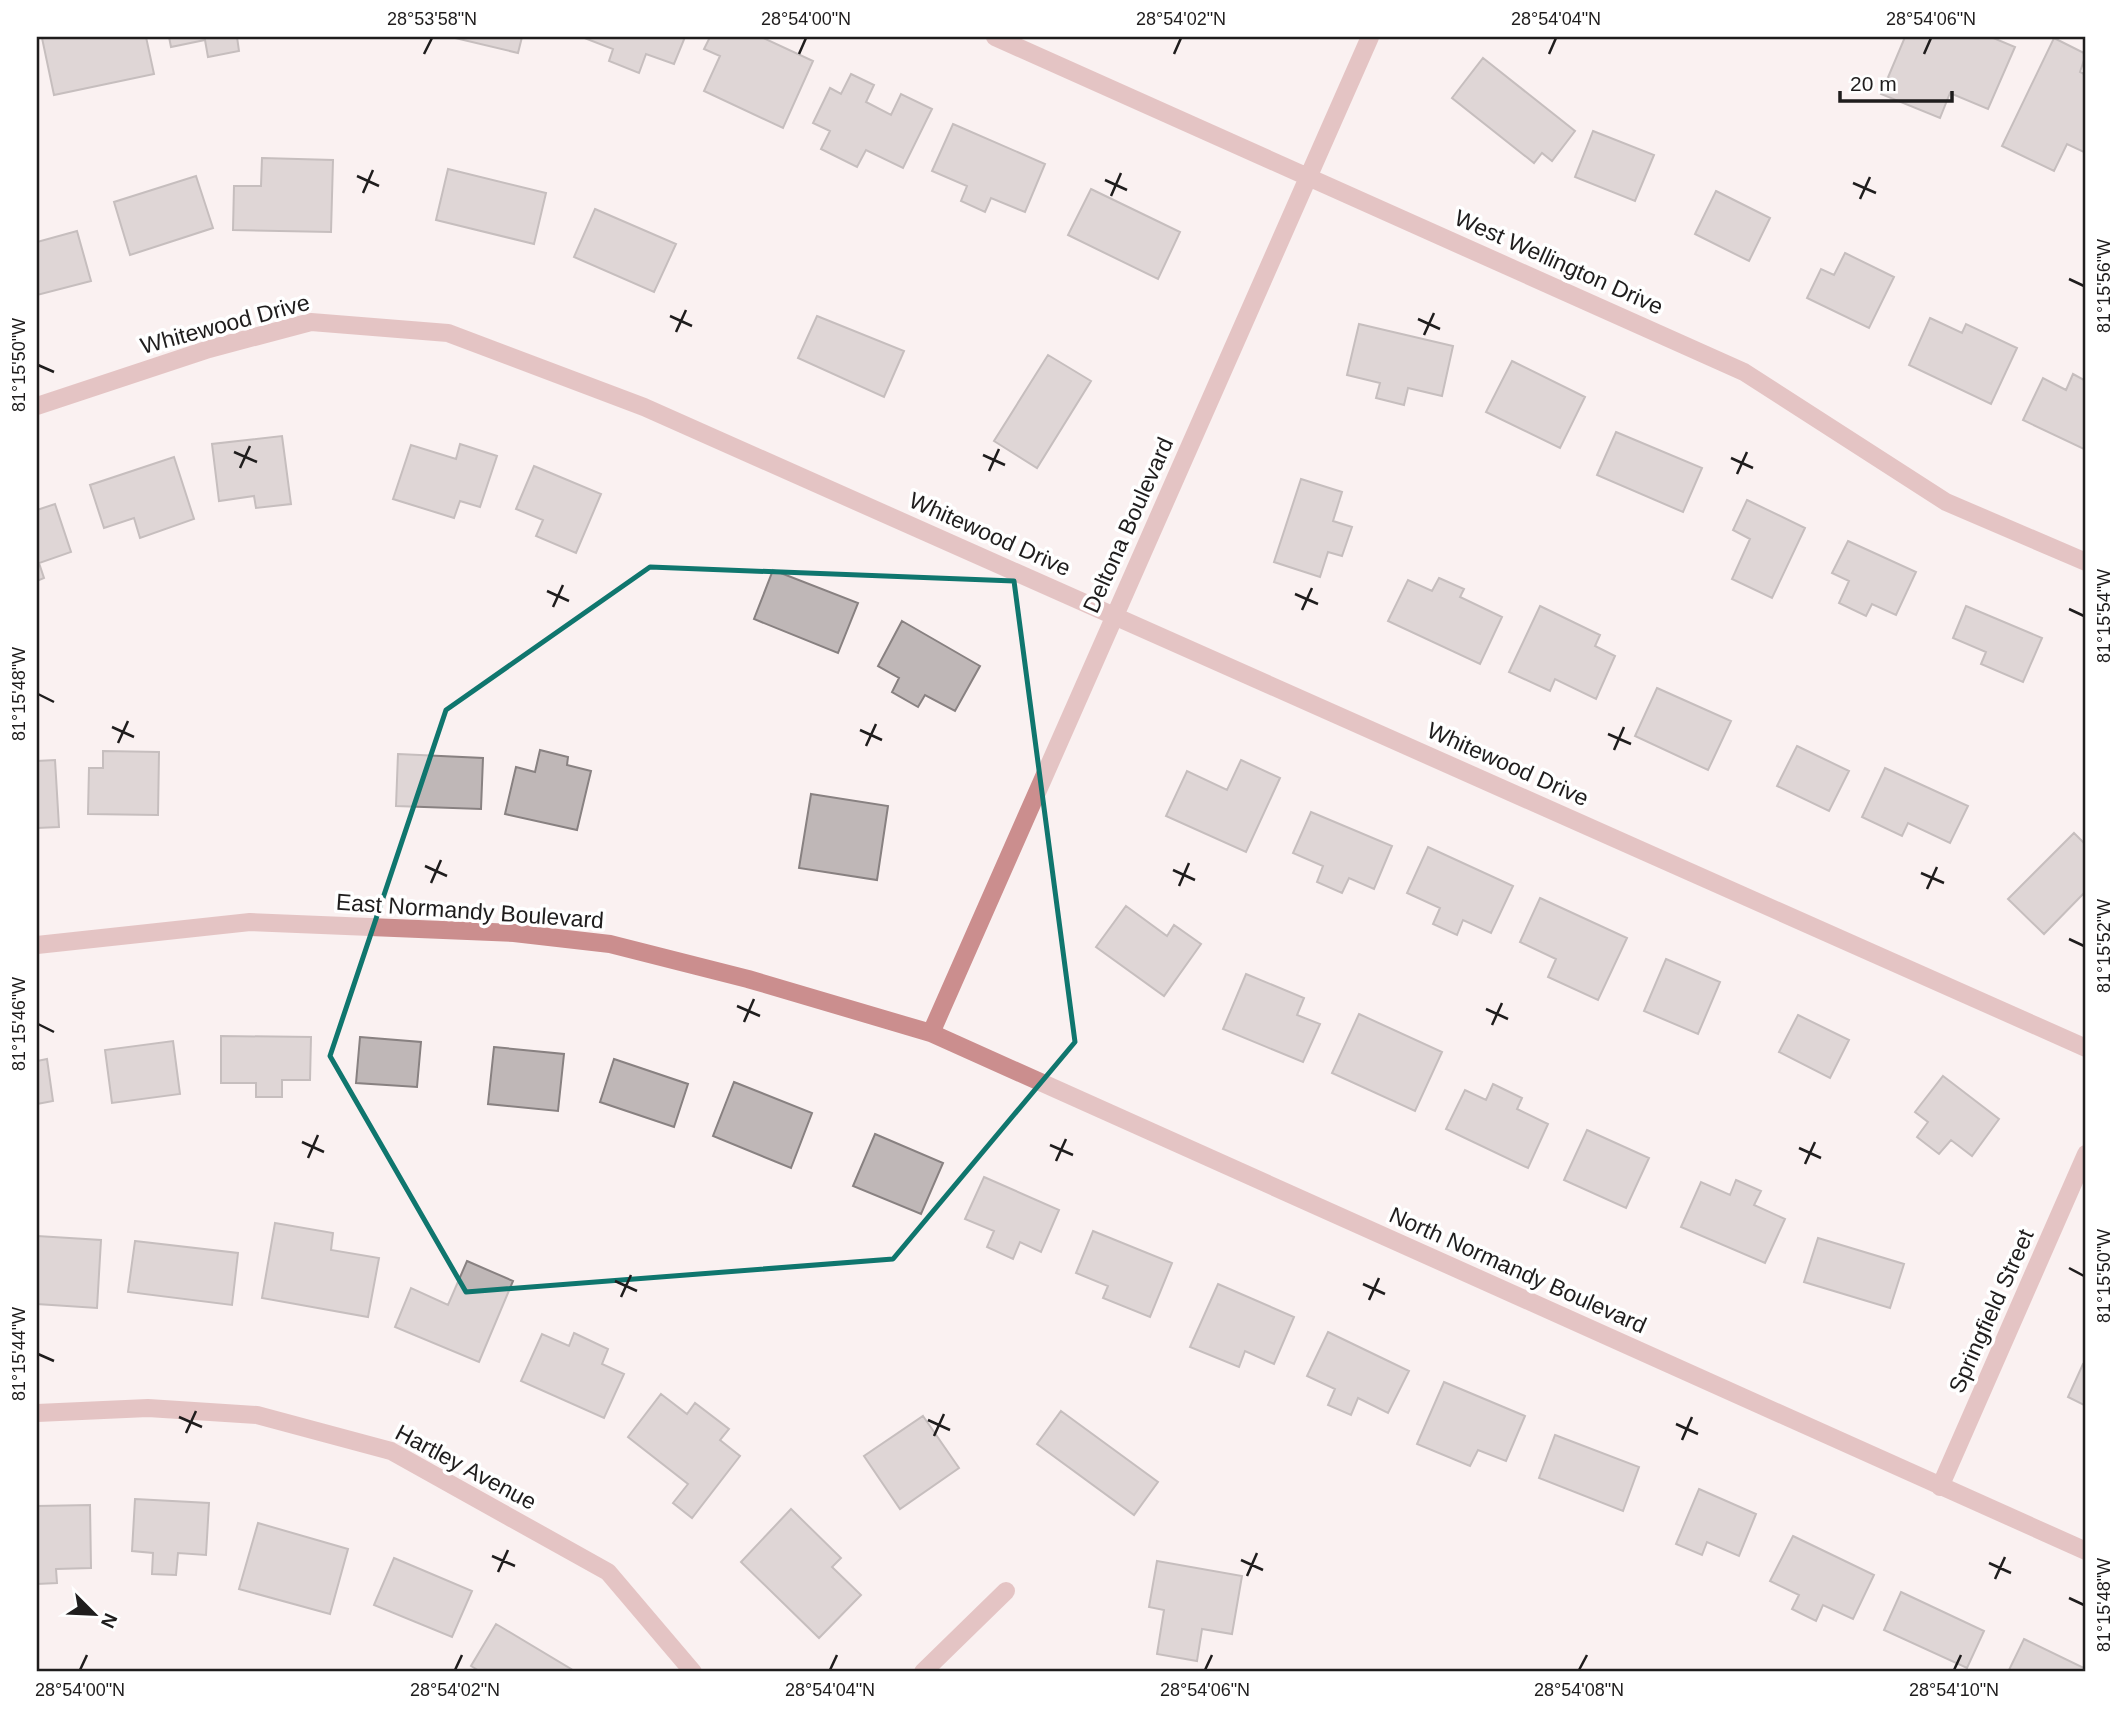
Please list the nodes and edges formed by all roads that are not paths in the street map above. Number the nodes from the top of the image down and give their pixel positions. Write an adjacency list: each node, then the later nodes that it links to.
1 (995, 37): 3 (street, West Wellington Drive)
2 (1370, 37): 3 (street, Deltona Boulevard)
3 (1309, 177): 5 (street, West Wellington Drive); 6 (street, Deltona Boulevard)
4 (37, 405): 6 (street, Whitewood Drive)
5 (2086, 562)
6 (1115, 616): 8 (street, Deltona Boulevard); 9 (street, Whitewood Drive)
7 (37, 945): 8 (street, East Normandy Boulevard)
8 (930, 1033): 12 (street, North Normandy Boulevard)
9 (2086, 1048)
10 (2086, 1154): 12 (street, Springfield Street)
11 (37, 1413): 15 (street, Hartley Avenue)
12 (1940, 1487): 13 (street, North Normandy Boulevard)
13 (2086, 1551)
14 (1006, 1591): 16 (street)
15 (693, 1672)
16 (923, 1672)

